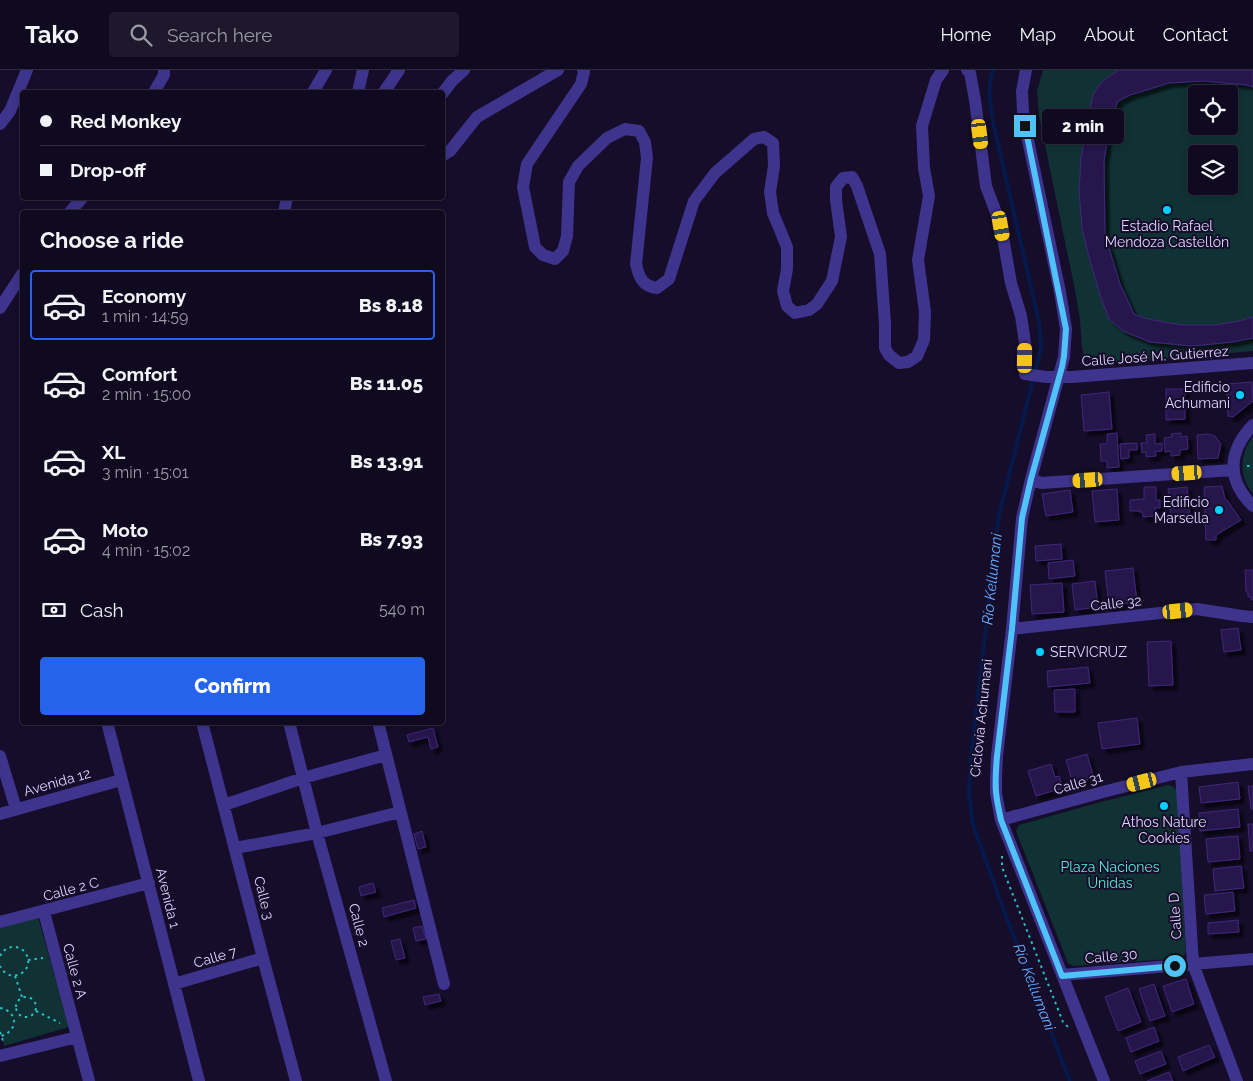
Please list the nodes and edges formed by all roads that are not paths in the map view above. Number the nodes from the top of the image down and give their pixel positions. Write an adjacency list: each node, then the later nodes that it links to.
1 (27, 70): 17 (street)
2 (164, 70): 12 (street)
3 (326, 70): 13 (street)
4 (363, 70): 14 (street)
5 (399, 70): 15 (street)
6 (464, 70): 16 (street)
7 (558, 70): 18 (street)
8 (583, 70): 9 (street)
9 (943, 70)
10 (967, 70): 24 (street, Calle José M. Gutierrez)
11 (1026, 70): 24 (street)
12 (155, 90)
13 (314, 90)
14 (358, 90)
15 (385, 90)
16 (445, 90)
17 (0, 124)
18 (445, 154)
19 (80, 200): 20 (street)
20 (72, 210)
21 (20, 277): 22 (street)
22 (0, 308)
23 (1253, 363): 24 (street, Calle José M. Gutierrez)
24 (1059, 377): 27 (street)
25 (1253, 425): 26 (street)
26 (1233, 470): 27 (street); 28 (street)
27 (1031, 479): 30 (street)
28 (1253, 506)
29 (1253, 617): 30 (street, Calle 32)
30 (1012, 629): 45 (street)
31 (107, 725): 40 (street, Avenida 1)
32 (203, 725): 41 (street, Calle 3)
33 (290, 725): 39 (street, Calle 2)
34 (379, 725): 35 (street)
35 (386, 755): 39 (street); 43 (street)
36 (0, 756): 42 (street)
37 (1253, 764): 38 (street, Calle 31)
38 (1181, 772): 45 (street, Calle 31); 53 (street, Calle D)
39 (303, 778): 41 (street); 46 (street, Calle 2)
40 (122, 780): 42 (street, Avenida 12); 48 (street, Avenida 1)
41 (224, 805): 47 (street, Calle 3)
42 (16, 809): 44 (street, Avenida 12)
43 (400, 812): 46 (street); 56 (street)
44 (0, 814)
45 (1001, 820): 54 (street)
46 (318, 833): 47 (street); 62 (street, Calle 2)
47 (236, 848): 51 (street, Calle 3)
48 (149, 883): 49 (street, Calle 2 C); 55 (street, Avenida 1)
49 (44, 912): 50 (street, Calle 2 C); 57 (street, Calle 2 A)
50 (0, 922)
51 (263, 958): 55 (street, Calle 7); 61 (street, Calle 3)
52 (1253, 959): 53 (street, Calle 30)
53 (1193, 964): 54 (street, Calle 30); 64 (street, Calle D)
54 (1062, 976): 63 (street)
55 (174, 984): 60 (street, Avenida 1)
56 (444, 984)
57 (77, 1037): 58 (street); 59 (street, Calle 2 A)
58 (2, 1051)
59 (89, 1081)
60 (199, 1081)
61 (296, 1081)
62 (386, 1081)
63 (1104, 1081)
64 (1237, 1081)

